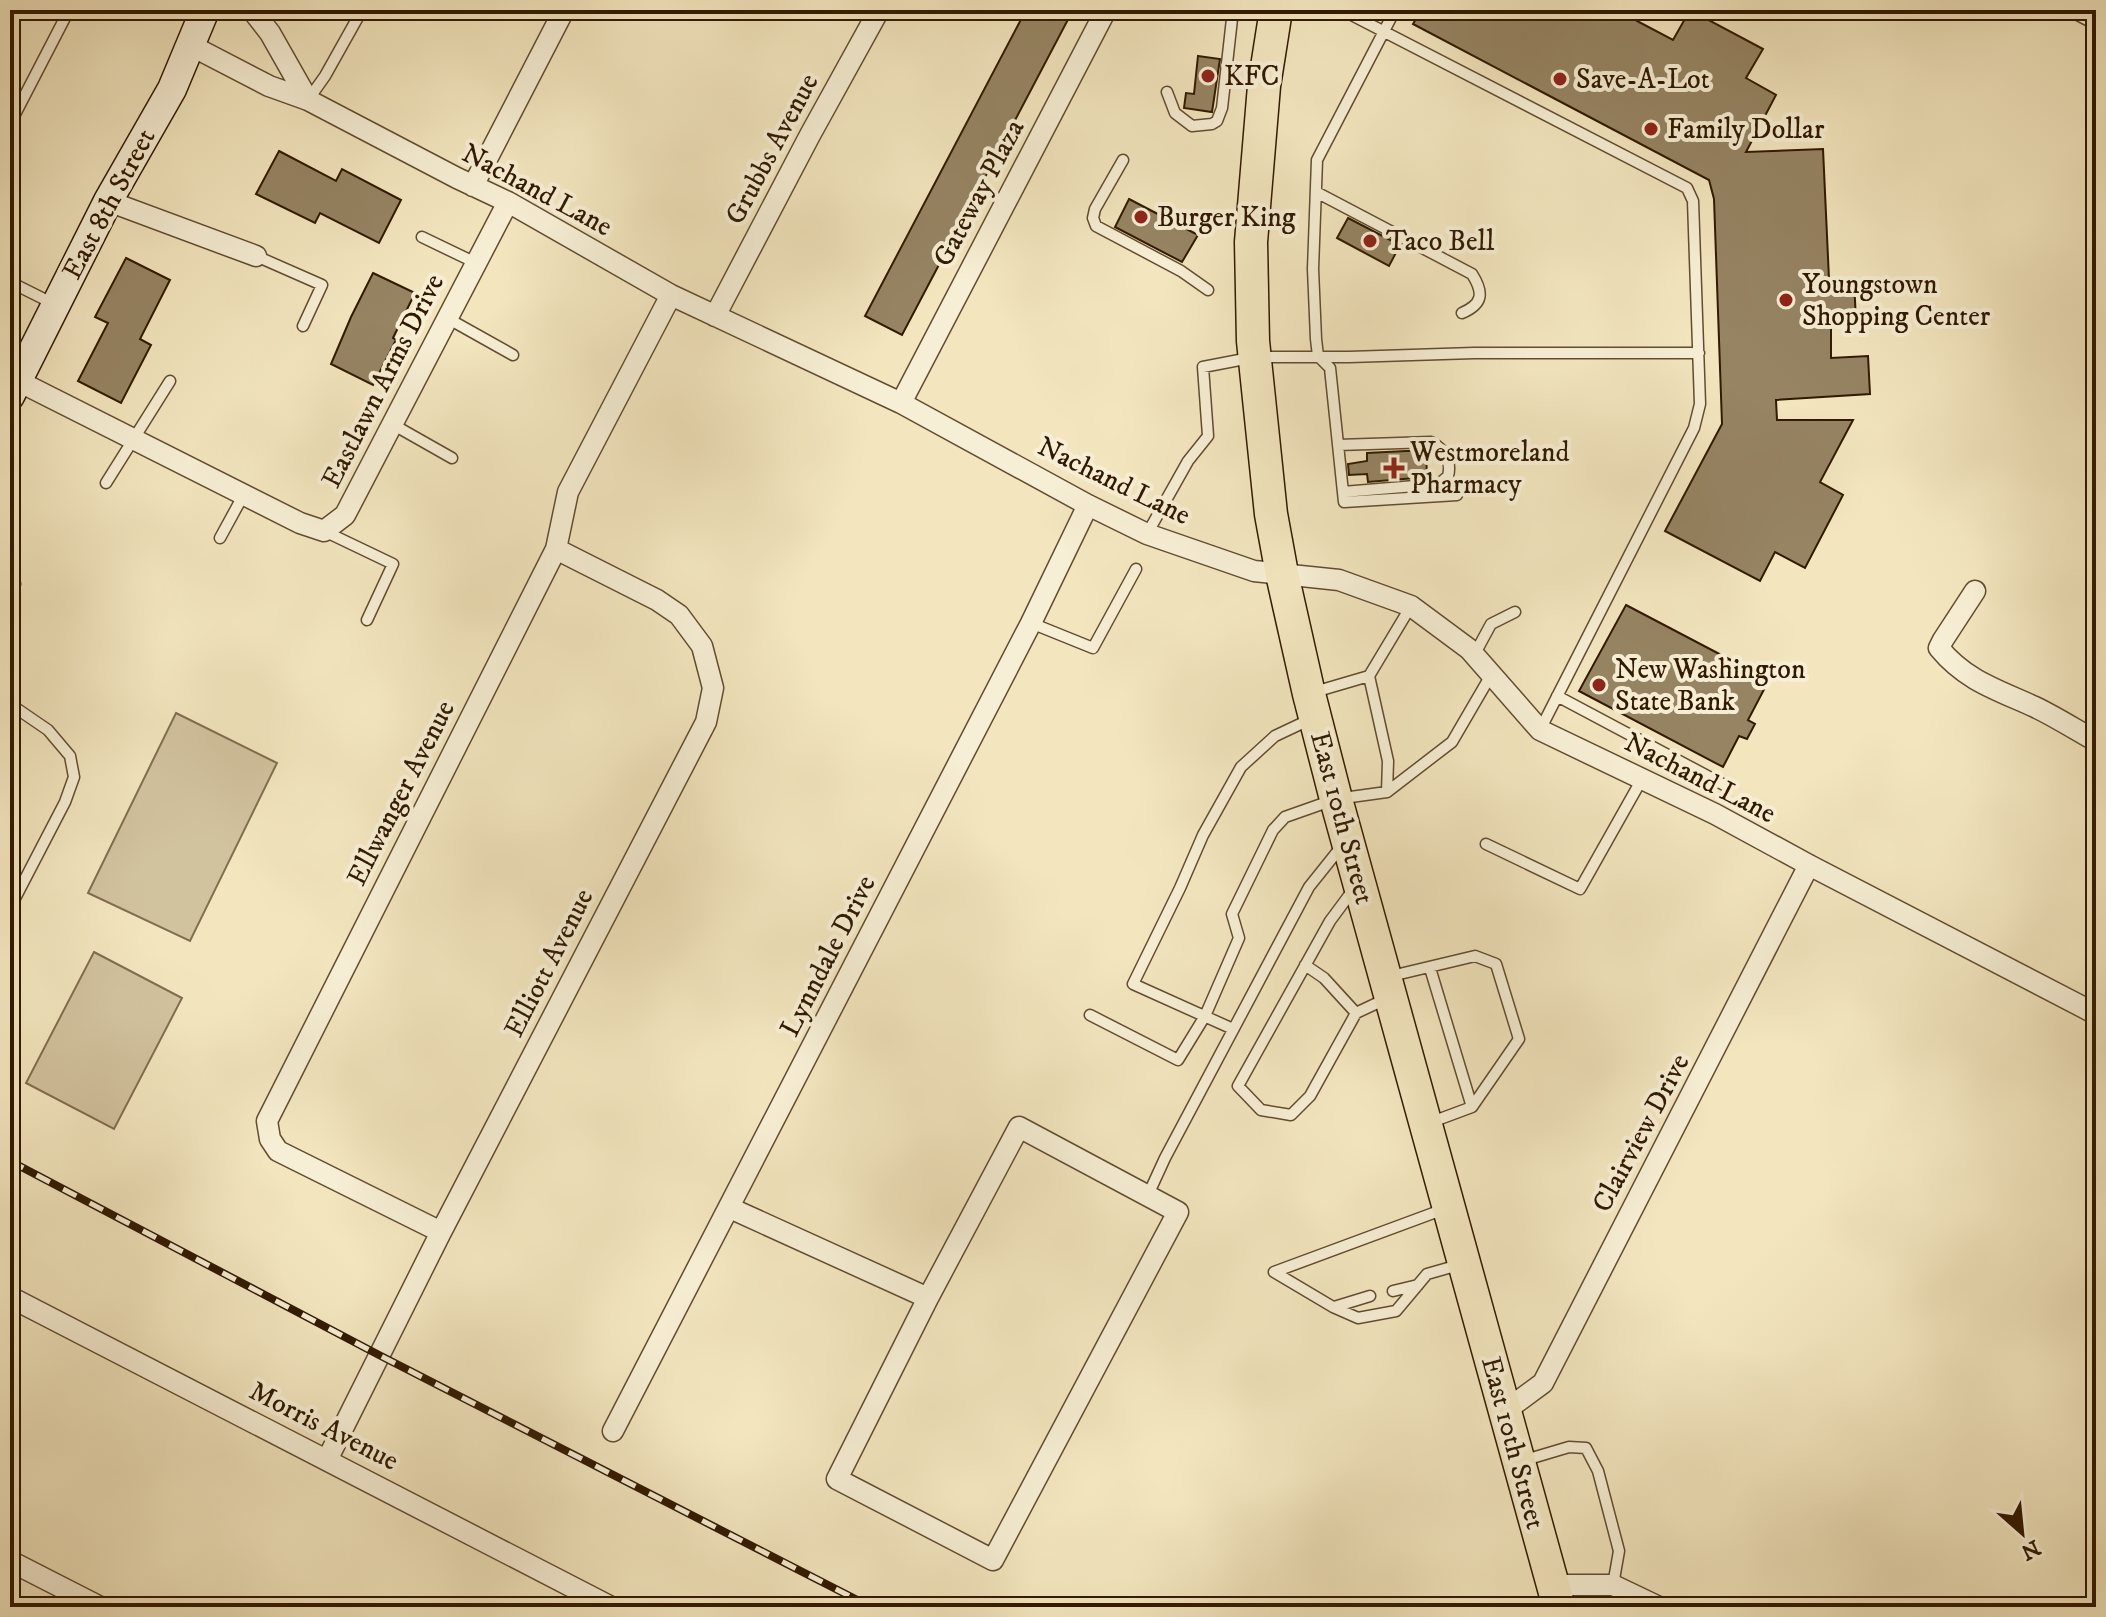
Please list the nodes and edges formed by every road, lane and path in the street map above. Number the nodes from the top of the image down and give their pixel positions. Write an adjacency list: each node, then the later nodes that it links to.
1 (69, 10): 18 (lane)
2 (205, 10): 15 (main road, East 8th Street)
3 (252, 10): 17 (street)
4 (362, 10): 17 (lane)
5 (564, 10): 20 (street)
6 (879, 10): 32 (street, Grubbs Avenue)
7 (1106, 10): 41 (street, Gateway Plaza)
8 (1233, 10): 16 (lane)
9 (1276, 10): 38 (main road, East 10th Street)
10 (1342, 10): 14 (lane)
11 (1395, 10): 14 (lane)
12 (2079, 10): 13 (street)
13 (2096, 19)
14 (1383, 31): 21 (lane); 35 (lane)
15 (190, 45): 17 (street, Nachand Lane); 22 (main road, East 8th Street)
16 (1167, 92)
17 (308, 100): 20 (street, Nachand Lane)
18 (10, 124)
19 (1123, 160): 28 (lane)
20 (473, 186): 23 (street, Nachand Lane)
21 (1316, 192): 31 (lane); 37 (lane)
22 (108, 201): 25 (street); 30 (main road, East 8th Street)
23 (508, 202): 26 (street, Eastlawn Arms Drive); 29 (street, Nachand Lane)
24 (422, 237): 26 (lane)
25 (256, 256): 34 (lane)
26 (476, 263): 33 (street, Eastlawn Arms Drive)
27 (10, 282): 30 (lane)
28 (1208, 290)
29 (671, 295): 32 (street, Nachand Lane); 54 (street, Ellwanger Avenue)
30 (56, 305): 40 (main road, East 8th Street)
31 (1462, 313)
32 (715, 316): 41 (street, Nachand Lane)
33 (447, 318): 36 (lane); 42 (street, Eastlawn Arms Drive)
34 (303, 326)
35 (1699, 353): 37 (lane); 67 (lane)
36 (513, 355)
37 (1318, 356): 38 (lane); 44 (lane)
38 (1255, 357): 52 (lane); 57 (main road, East 10th Street)
39 (170, 381): 43 (lane)
40 (14, 388): 43 (street)
41 (901, 403): 50 (street, Nachand Lane)
42 (392, 424): 45 (lane); 51 (street, Eastlawn Arms Drive)
43 (134, 439): 46 (lane); 48 (street)
44 (1338, 445): 47 (lane); 47 (lane)
45 (452, 458)
46 (106, 483)
47 (1343, 492): 49 (lane)
48 (244, 494): 51 (street); 53 (lane)
49 (1457, 495)
50 (1088, 505): 52 (street, Nachand Lane); 63 (street, Lynndale Drive)
51 (324, 531): 62 (lane)
52 (1147, 534): 57 (street, Nachand Lane)
53 (220, 538)
54 (556, 549): 94 (street, Elliott Avenue); 94 (street, Ellwanger Avenue)
55 (1136, 569): 63 (lane)
56 (10, 570): 59 (lane)
57 (1282, 574): 60 (street, Nachand Lane); 69 (main road, East 10th Street)
58 (1975, 591): 71 (street)
59 (10, 596)
60 (1411, 606): 64 (street, Nachand Lane); 66 (lane)
61 (1515, 612): 64 (lane)
62 (367, 620)
63 (1031, 623): 92 (street, Lynndale Drive)
64 (1469, 649): 65 (street, Nachand Lane)
65 (1491, 675): 70 (street, Nachand Lane); 74 (lane)
66 (1369, 676): 69 (lane); 74 (lane)
67 (1557, 696): 70 (lane); 73 (lane)
68 (10, 704): 80 (lane)
69 (1312, 705): 75 (main road, East 10th Street); 87 (lane)
70 (1540, 730): 72 (street, Nachand Lane)
71 (2096, 741)
72 (1642, 779): 77 (lane); 78 (street, Nachand Lane)
73 (1728, 787)
74 (1387, 792): 75 (lane)
75 (1336, 799): 76 (main road, East 10th Street); 87 (lane)
76 (1347, 839): 79 (main road, East 10th Street); 88 (lane)
77 (1486, 844)
78 (1809, 865): 85 (street, Nachand Lane); 102 (street, Clairview Drive)
79 (1359, 883): 81 (lane); 83 (main road, East 10th Street)
80 (10, 908)
81 (1305, 965): 84 (lane); 84 (lane)
82 (1430, 968): 83 (lane); 89 (lane); 89 (lane)
83 (1388, 987): 84 (lane); 90 (main road, East 10th Street)
84 (1356, 1013)
85 (2096, 1014)
86 (1090, 1015): 87 (lane)
87 (1205, 1016): 88 (lane)
88 (1233, 1029): 91 (lane)
89 (1472, 1107): 90 (lane)
90 (1426, 1124): 93 (main road, East 10th Street)
91 (1148, 1195): 100 (street); 100 (street)
92 (730, 1208): 100 (street); 103 (street, Lynndale Drive)
93 (1449, 1208): 95 (main road, East 10th Street); 101 (lane)
94 (441, 1232): 104 (street, Elliott Avenue)
95 (1464, 1263): 96 (lane); 102 (main road, East 10th Street)
96 (1418, 1285): 97 (lane); 101 (lane)
97 (1393, 1291)
98 (1370, 1296): 101 (lane)
99 (10, 1297): 104 (street, Morris Avenue)
100 (928, 1298)
101 (1333, 1307)
102 (1505, 1411): 105 (main road, East 10th Street)
103 (613, 1431)
104 (327, 1460): 110 (street, Morris Avenue)
105 (1519, 1461): 107 (lane); 108 (main road, East 10th Street)
106 (10, 1561): 109 (street)
107 (1613, 1585): 108 (street); 111 (street)
108 (1556, 1596)
109 (100, 1607)
110 (611, 1607)
111 (1659, 1607)

